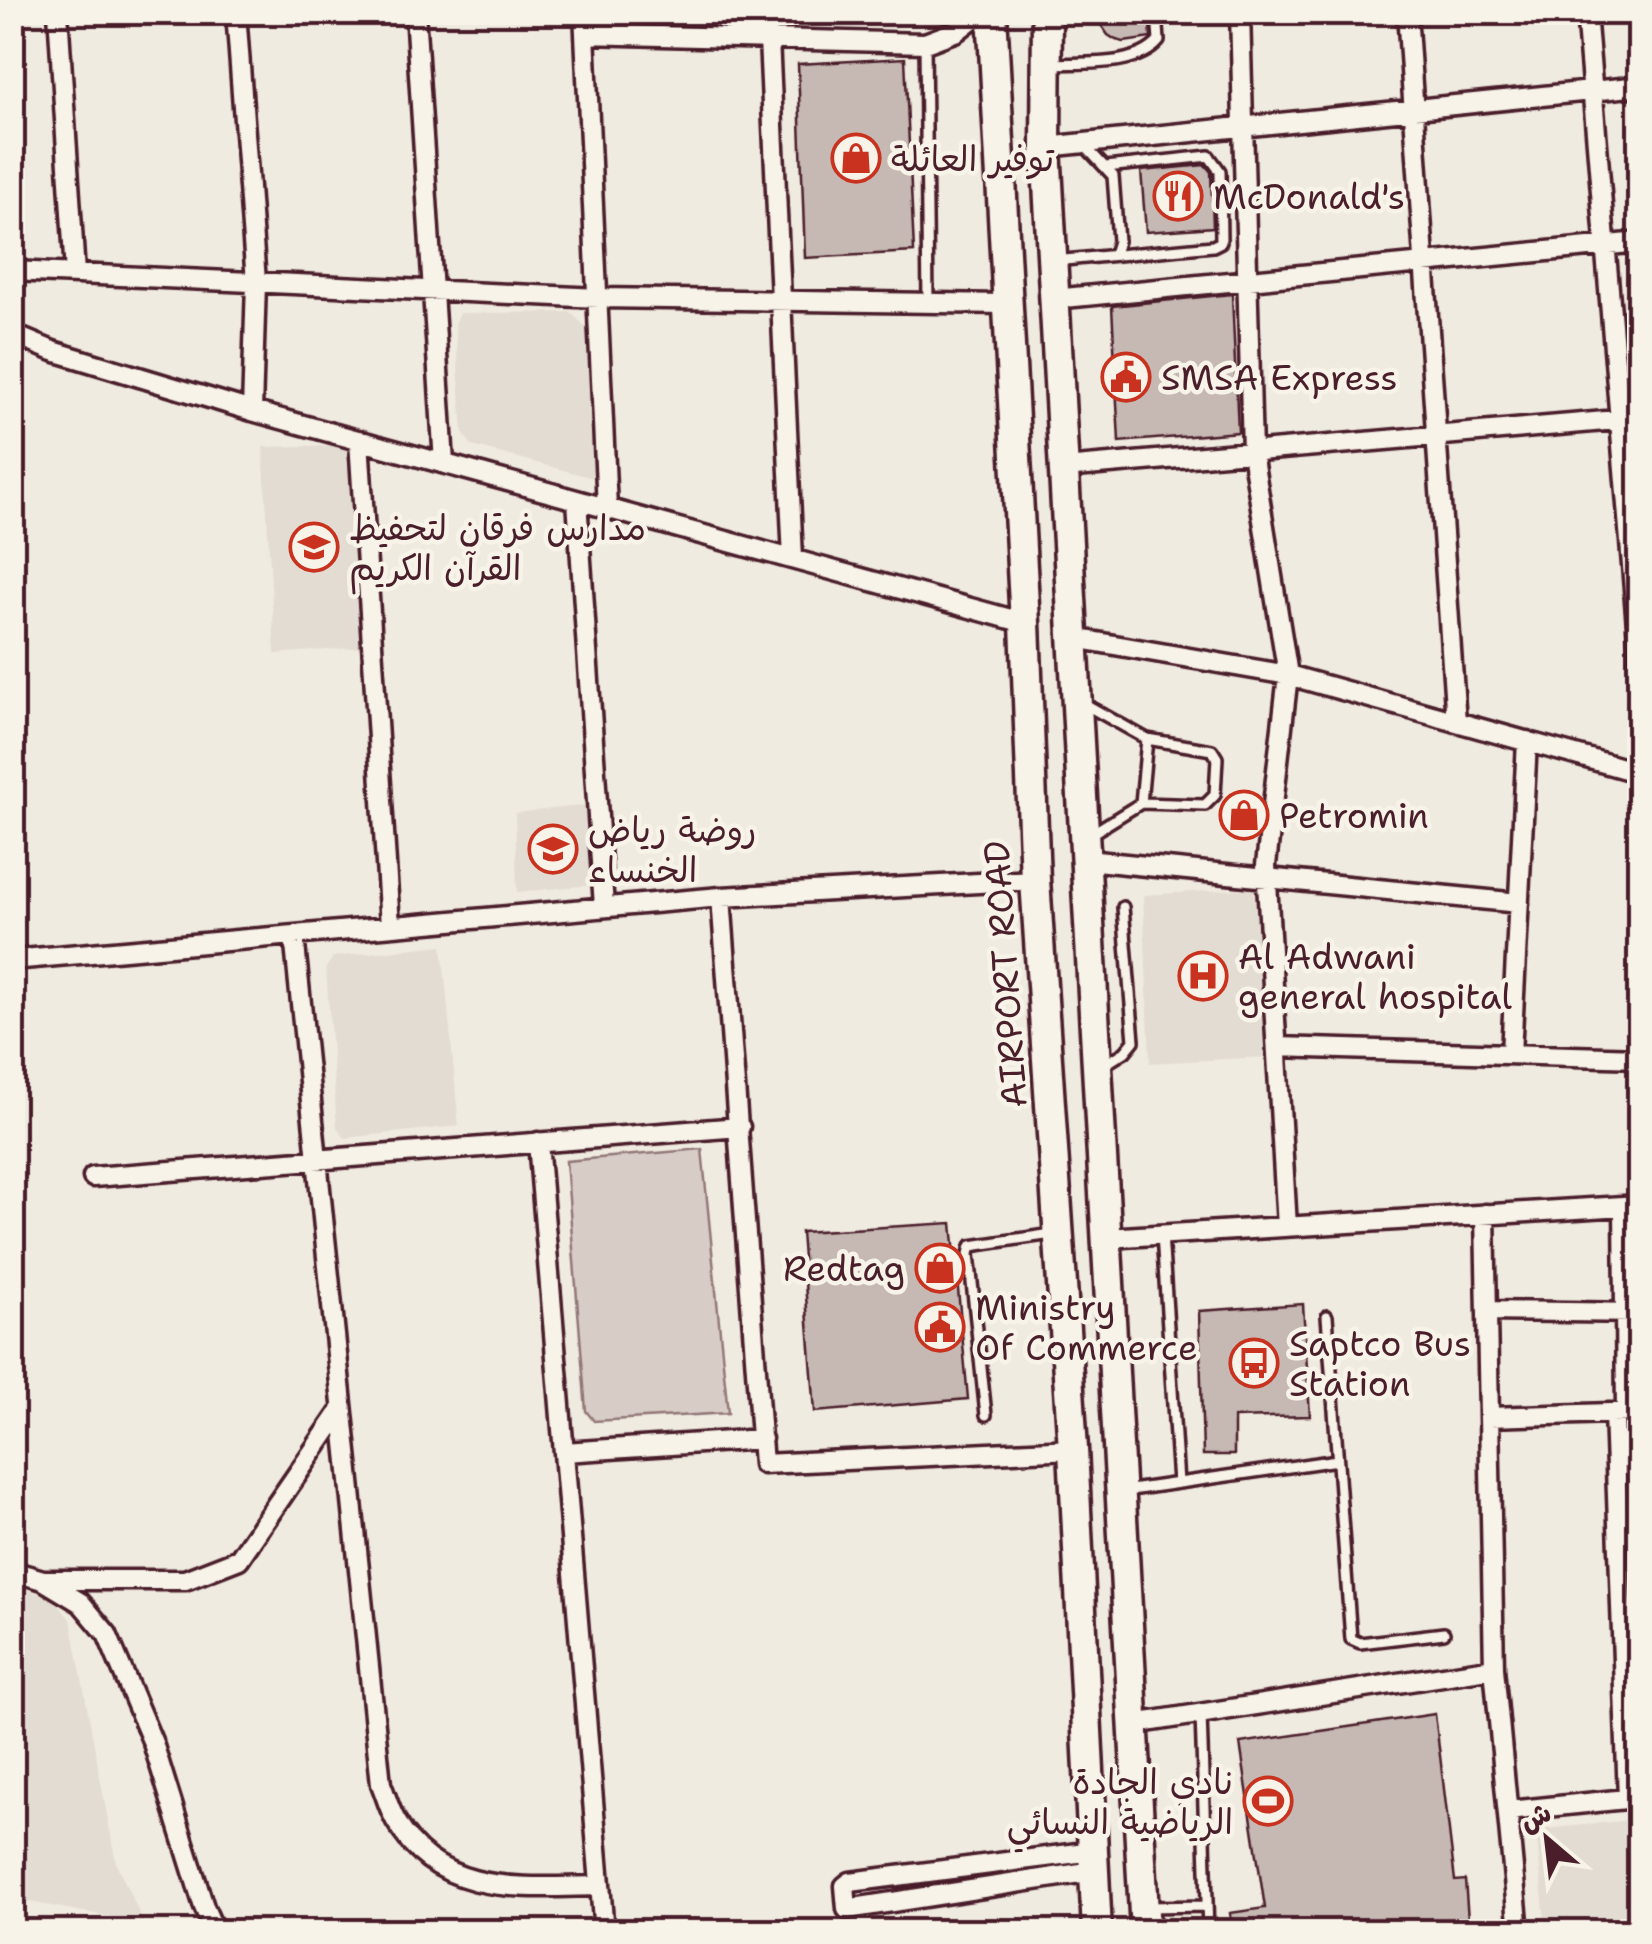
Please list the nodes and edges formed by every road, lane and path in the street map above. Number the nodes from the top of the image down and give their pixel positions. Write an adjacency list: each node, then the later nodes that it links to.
1 (58, 12): 29 (street)
2 (236, 12): 31 (street)
3 (415, 12): 32 (street)
4 (584, 12): 12 (street)
5 (981, 12): 14 (street)
6 (992, 12): 37 (main road, AIRPORT ROAD)
7 (1047, 12): 15 (main road)
8 (1157, 12): 15 (lane)
9 (1240, 12): 19 (street)
10 (1408, 12): 18 (street)
11 (1586, 12): 17 (street)
12 (585, 34): 13 (street); 33 (street)
13 (768, 39): 14 (street); 35 (street)
14 (926, 43): 36 (lane)
15 (1047, 64): 21 (main road)
16 (1640, 86): 17 (street)
17 (1593, 91): 18 (street); 24 (street)
18 (1414, 110): 19 (street); 27 (street)
19 (1243, 127): 20 (street); 30 (street)
20 (1084, 145): 21 (street); 22 (lane)
21 (1046, 147): 26 (main road)
22 (1106, 167): 25 (lane); 25 (lane)
23 (1640, 242): 24 (street)
24 (1605, 245): 27 (street); 41 (street)
25 (1114, 254): 26 (lane)
26 (1052, 262): 34 (main road)
27 (1424, 263): 30 (street); 42 (street)
28 (12, 271): 29 (street)
29 (75, 274): 31 (street)
30 (1247, 280): 34 (street); 44 (street)
31 (256, 282): 32 (street); 39 (street)
32 (430, 290): 33 (street); 45 (street)
33 (599, 298): 35 (street); 48 (street)
34 (1054, 299): 46 (main road)
35 (778, 300): 36 (street); 49 (street)
36 (928, 302): 37 (street)
37 (1006, 304): 50 (main road, AIRPORT ROAD)
38 (12, 334): 39 (street)
39 (252, 411): 43 (street)
40 (1640, 418): 41 (street)
41 (1620, 420): 42 (street); 52 (street)
42 (1436, 436): 44 (street); 55 (street)
43 (359, 440): 45 (street); 67 (street)
44 (1252, 452): 46 (street); 53 (street)
45 (444, 464): 47 (street)
46 (1064, 468): 51 (main road)
47 (577, 500): 48 (street); 65 (street)
48 (608, 508): 49 (street)
49 (793, 559): 50 (street)
50 (1025, 623): 62 (main road, AIRPORT ROAD)
51 (1074, 638): 53 (street); 54 (main road)
52 (1640, 662)
53 (1288, 675): 55 (street); 61 (street)
54 (1077, 700): 56 (lane); 60 (main road)
55 (1456, 722): 57 (street)
56 (1147, 739): 59 (lane); 59 (lane)
57 (1526, 742): 58 (street); 64 (street)
58 (1640, 773)
59 (1141, 803): 60 (lane)
60 (1085, 849): 61 (street); 73 (main road)
61 (1266, 877): 64 (street); 70 (street)
62 (1036, 880): 63 (street); 81 (main road, AIRPORT ROAD)
63 (721, 897): 65 (street); 74 (street)
64 (1518, 904): 71 (street)
65 (604, 907): 67 (street)
66 (1124, 907): 73 (lane)
67 (390, 926): 68 (street)
68 (294, 935): 69 (street); 76 (street)
69 (12, 960)
70 (1276, 1046): 71 (street); 80 (street)
71 (1511, 1054): 72 (street)
72 (1640, 1058)
73 (1098, 1069): 83 (main road)
74 (740, 1127): 75 (street); 91 (street)
75 (538, 1142): 76 (street); 93 (street)
76 (316, 1159): 77 (street); 87 (street)
77 (93, 1177)
78 (1632, 1206): 79 (street); 85 (street)
79 (1485, 1214): 80 (street); 84 (street)
80 (1287, 1226): 82 (street)
81 (1060, 1233): 89 (lane); 92 (main road, AIRPORT ROAD)
82 (1162, 1234): 83 (street); 95 (lane)
83 (1107, 1238): 96 (main road)
84 (1487, 1311): 85 (street); 90 (street)
85 (1632, 1313): 88 (street)
86 (1327, 1316): 94 (lane)
87 (342, 1409): 98 (street); 107 (street)
88 (1626, 1412): 90 (street); 103 (street)
89 (986, 1415)
90 (1489, 1417): 100 (street)
91 (762, 1439): 92 (street); 93 (street)
92 (1073, 1449): 105 (main road, AIRPORT ROAD)
93 (564, 1452): 107 (street)
94 (1337, 1460): 95 (lane); 99 (lane)
95 (1178, 1484): 96 (lane)
96 (1122, 1492): 102 (main road)
97 (12, 1570): 98 (street)
98 (43, 1580): 111 (street)
99 (1444, 1632)
100 (1494, 1668): 101 (street); 104 (street)
101 (1201, 1714): 102 (street); 109 (lane)
102 (1134, 1724): 110 (main road)
103 (1634, 1798): 104 (street)
104 (1508, 1812): 115 (street)
105 (1094, 1861): 106 (street); 108 (street); 113 (main road, AIRPORT ROAD)
106 (909, 1875): 108 (street); 108 (street)
107 (600, 1886): 112 (street)
108 (912, 1899)
109 (1207, 1906): 110 (lane); 114 (lane)
110 (1145, 1919)
111 (215, 1932)
112 (604, 1932)
113 (1097, 1932)
114 (1208, 1932)
115 (1520, 1932)

